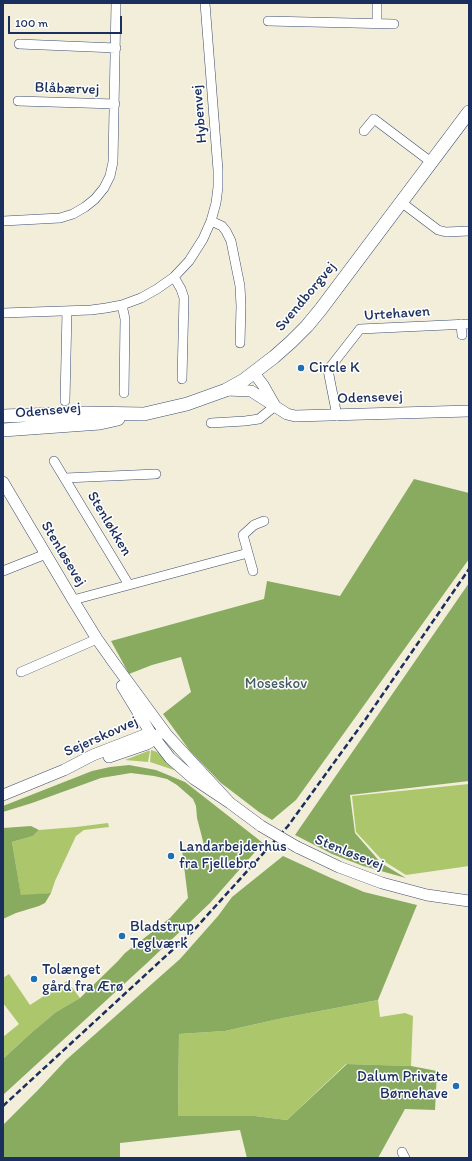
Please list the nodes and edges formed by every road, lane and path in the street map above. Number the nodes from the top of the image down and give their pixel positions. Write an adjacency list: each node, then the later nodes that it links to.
1 (116, 3): 8 (street, Blåbærvej)
2 (205, 3): 16 (street, Hybenvej)
3 (377, 3): 5 (street)
4 (268, 21): 5 (street)
5 (377, 24): 6 (street)
6 (394, 24)
7 (18, 44): 8 (street)
8 (116, 48): 10 (street, Blåbærvej)
9 (18, 101): 10 (street, Blåbærvej)
10 (115, 104): 15 (street, Blåbærvej)
11 (469, 112): 13 (main road, Svendborgvej)
12 (364, 131): 13 (street)
13 (431, 162): 14 (main road, Svendborgvej)
14 (401, 202): 17 (street); 25 (main road, Svendborgvej)
15 (3, 221)
16 (211, 221): 18 (street, Hybenvej); 24 (street)
17 (469, 231)
18 (174, 277): 19 (street, Hybenvej); 26 (street)
19 (122, 305): 20 (street, Hybenvej); 28 (street)
20 (67, 311): 21 (street, Hybenvej); 29 (street)
21 (3, 313)
22 (465, 324): 23 (street, Urtehaven); 35 (street, Urtehaven)
23 (462, 335)
24 (240, 343)
25 (254, 373): 27 (main road, Svendborgvej); 30 (street)
26 (182, 379)
27 (226, 390): 30 (street, Odensevej); 33 (main road, Svendborgvej)
28 (124, 393)
29 (65, 401)
30 (275, 406): 35 (street, Odensevej); 37 (street)
31 (469, 411): 35 (street, Odensevej)
32 (85, 413): 33 (main road, Svendborgvej); 34 (main road, Svendborgvej); 36 (main road)
33 (144, 414): 38 (main road, Odensevej)
34 (3, 416)
35 (337, 416)
36 (3, 423)
37 (211, 423)
38 (3, 430)
39 (54, 461): 41 (street, Stenløkken)
40 (156, 474): 41 (street, Stenløkken)
41 (64, 478): 48 (street, Stenløkken)
42 (3, 482): 45 (street, Stenløsevej)
43 (264, 521): 44 (street)
44 (248, 553): 47 (street); 48 (street)
45 (46, 554): 46 (street); 49 (street, Stenløsevej)
46 (3, 571)
47 (253, 571)
48 (129, 584): 49 (street)
49 (73, 600): 50 (street, Stenløsevej)
50 (97, 639): 51 (street); 52 (street, Stenløsevej)
51 (21, 672)
52 (156, 733): 53 (street, Sejerskovvej); 54 (street, Stenløsevej, bridge)
53 (3, 795)
54 (469, 901)

